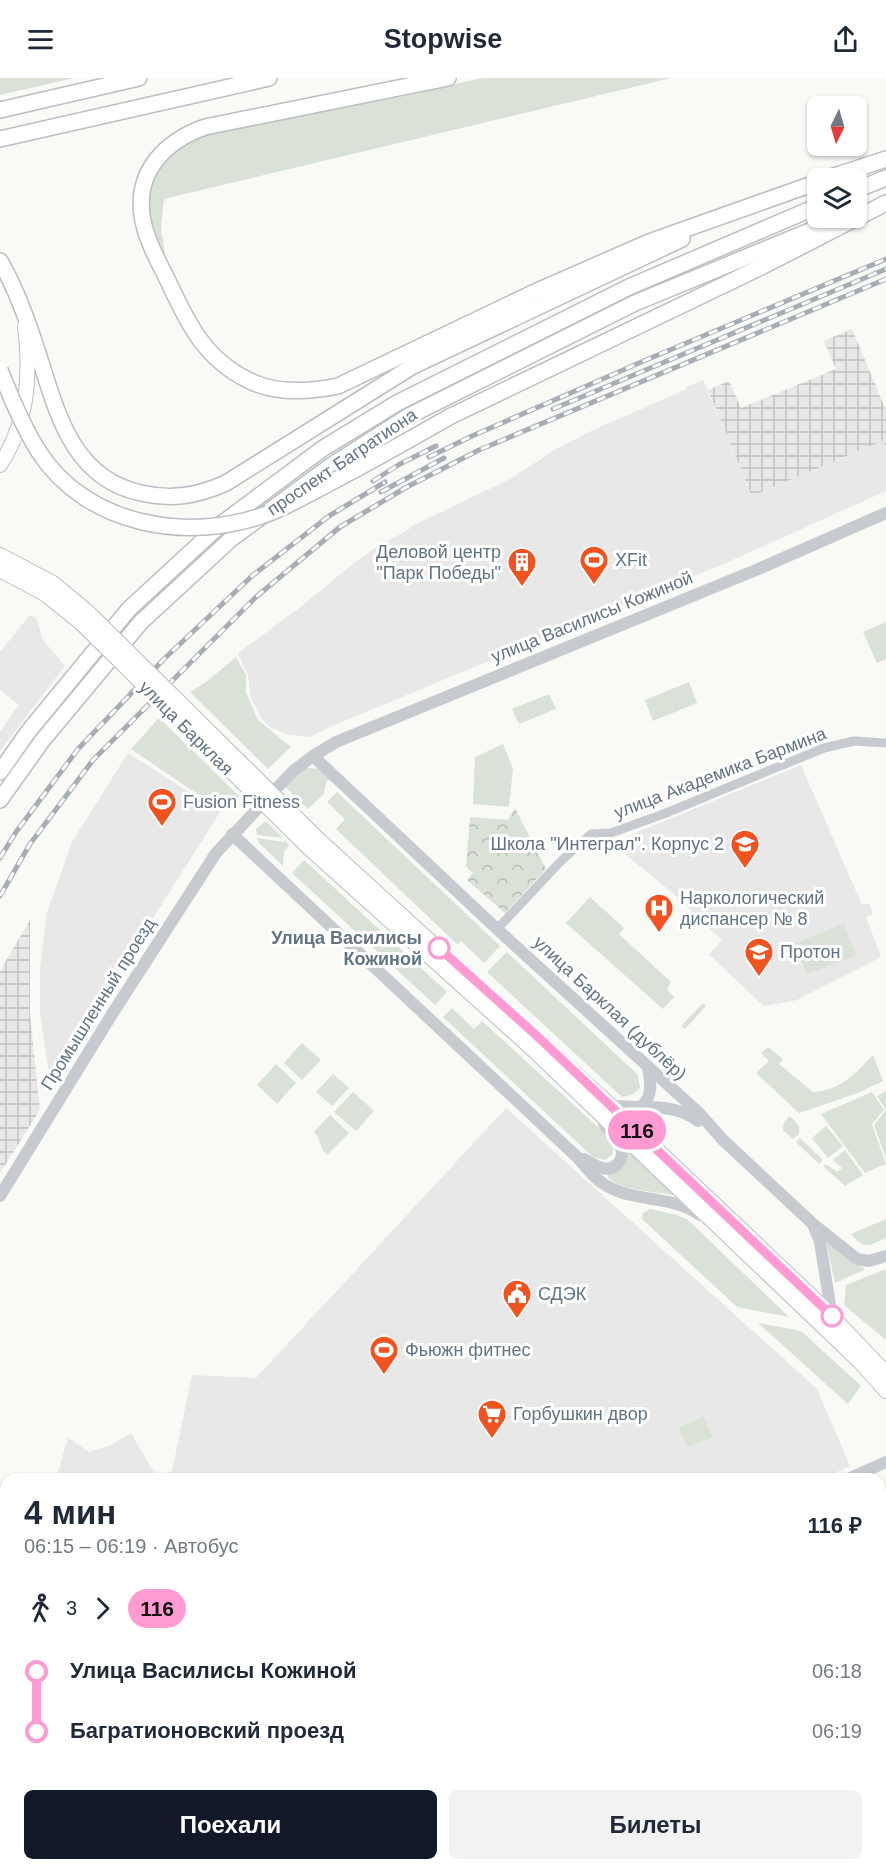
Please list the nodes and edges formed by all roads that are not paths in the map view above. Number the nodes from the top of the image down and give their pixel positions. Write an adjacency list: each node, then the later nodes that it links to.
1 (139, 78): 4 (main road)
2 (269, 78): 5 (main road)
3 (448, 78): 12 (main road)
4 (0, 110)
5 (0, 139)
6 (886, 159): 7 (main road)
7 (859, 168)
8 (886, 178): 10 (main road)
9 (807, 186): 12 (main road)
10 (867, 186)
11 (886, 201): 13 (main road); 18 (main road, bridge)
12 (751, 206): 17 (main road)
13 (867, 207)
14 (807, 211): 26 (main road, проспект Багратиона)
15 (817, 228): 27 (main road, проспект Багратиона)
16 (0, 261): 17 (main road)
17 (22, 309): 19 (main road)
18 (0, 370)
19 (0, 465)
20 (886, 513): 25 (street, улица Василисы Кожиной)
21 (0, 553): 23 (main road, улица Барклая)
22 (0, 570): 23 (main road, улица Барклая)
23 (85, 618): 29 (main road, улица Барклая, bridge)
24 (886, 743): 30 (street, улица Академика Бармина)
25 (313, 756): 28 (street, улица Василисы Кожиной); 30 (street, улица Барклая (дублёр))
26 (0, 772)
27 (0, 800)
28 (232, 834): 36 (street); 37 (street, Промышленный проезд)
29 (315, 844): 32 (main road, улица Барклая); 33 (main road, улица Барклая)
30 (497, 929): 31 (street, улица Барклая (дублёр))
31 (648, 1068): 34 (street); 35 (street, улица Барклая (дублёр))
32 (591, 1104): 36 (street); 39 (main road, улица Барклая)
33 (611, 1106): 34 (street); 41 (main road, улица Барклая)
34 (641, 1107): 35 (street)
35 (723, 1140): 38 (street, улица Барклая (дублёр))
36 (577, 1157): 39 (street)
37 (0, 1196)
38 (813, 1224): 40 (street); 41 (street, улица Барклая (дублёр))
39 (718, 1228): 43 (main road, улица Барклая)
40 (886, 1256)
41 (832, 1317): 42 (main road, улица Барклая)
42 (886, 1373)
43 (886, 1391)
44 (886, 1462): 45 (street)
45 (861, 1473)

